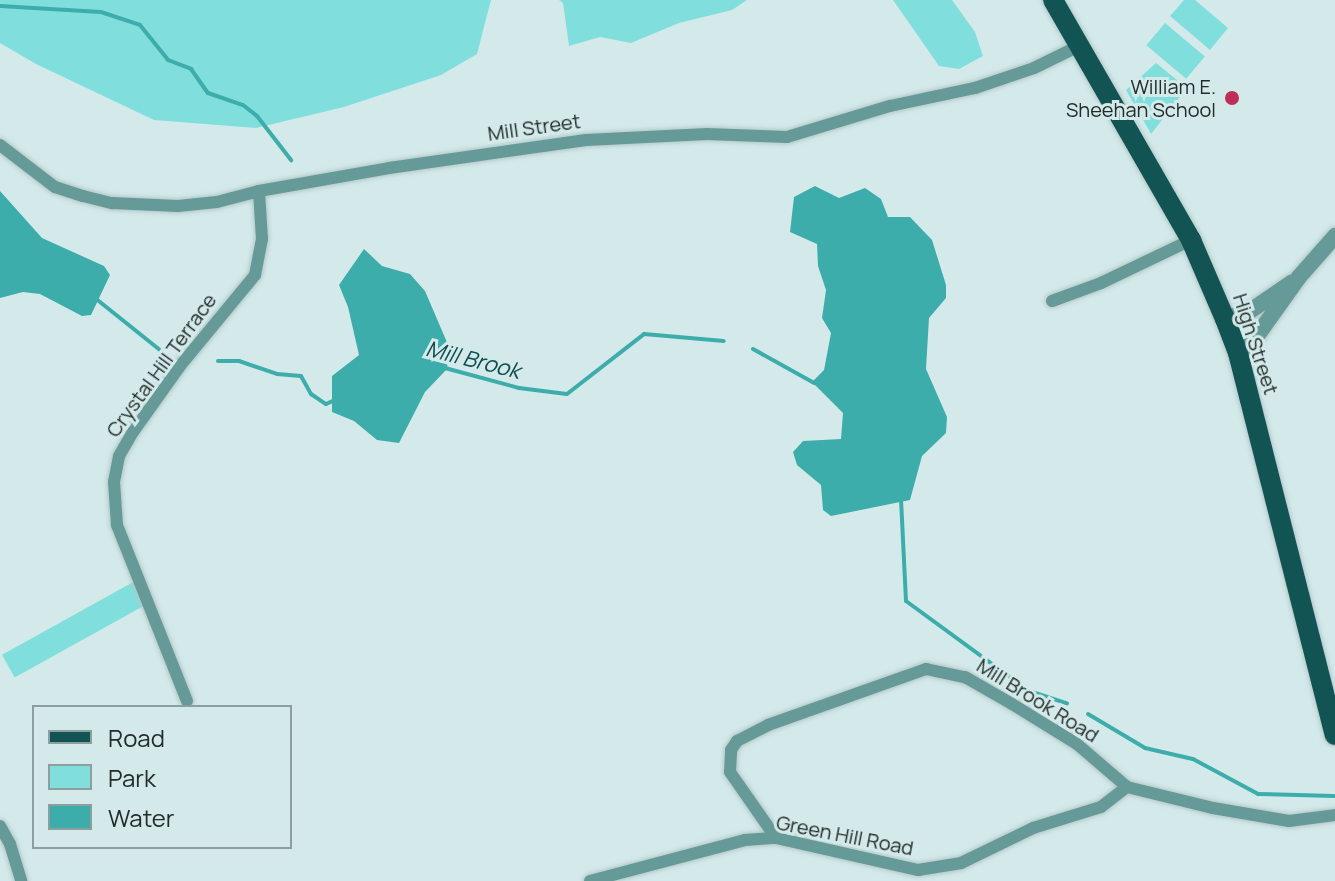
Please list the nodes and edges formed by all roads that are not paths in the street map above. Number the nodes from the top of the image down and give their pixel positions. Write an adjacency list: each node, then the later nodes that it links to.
1 (1053, 0): 2 (main road, High Street)
2 (1079, 46): 4 (street, Mill Street); 6 (main road, High Street)
3 (0, 145): 4 (street, Mill Street)
4 (259, 191): 12 (street, Crystal Hill Terrace)
5 (1335, 236): 7 (street)
6 (1191, 240): 8 (street); 9 (main road, High Street)
7 (1299, 277): 9 (street); 10 (street)
8 (1052, 301)
9 (1225, 319): 10 (main road, High Street)
10 (1238, 353): 11 (main road, High Street)
11 (1330, 691): 13 (main road, High Street)
12 (187, 701)
13 (1335, 735)
14 (1127, 787): 15 (street, Mill Brook Road); 17 (street, Green Hill Road); 17 (street, Mill Brook Road)
15 (1335, 815)
16 (0, 826): 18 (street)
17 (776, 838): 19 (street, Green Hill Road)
18 (21, 881)
19 (590, 881)

